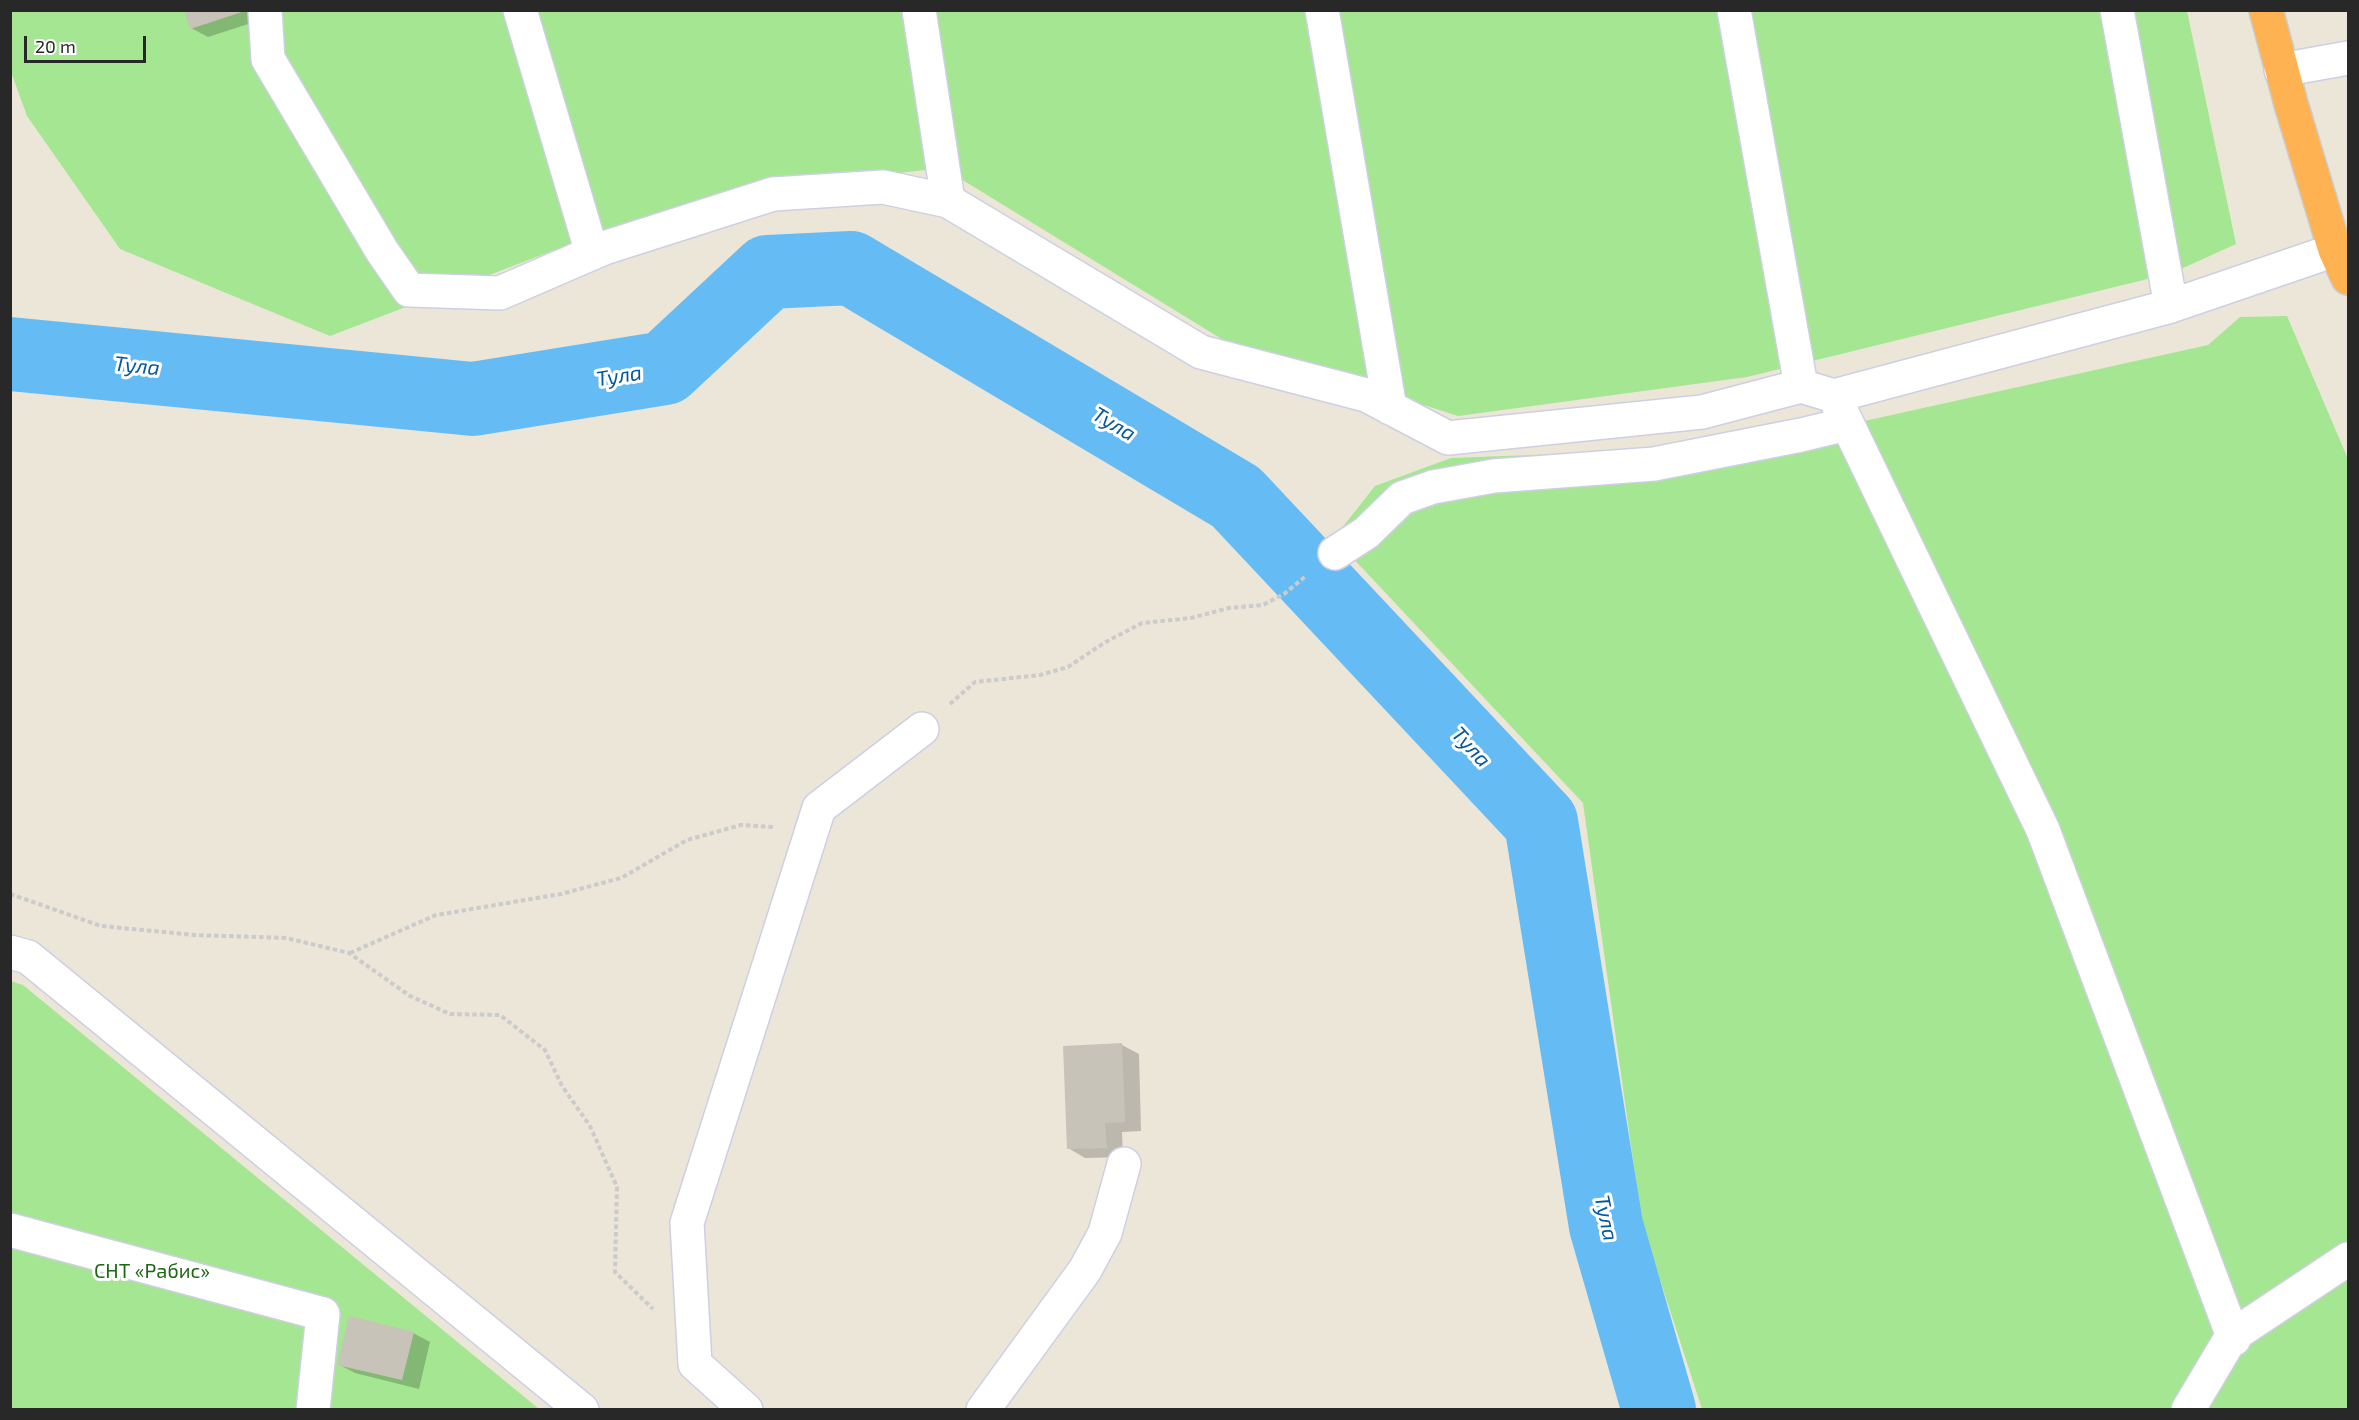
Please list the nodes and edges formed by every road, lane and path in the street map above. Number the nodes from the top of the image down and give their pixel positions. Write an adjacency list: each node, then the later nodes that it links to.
1 (265, 10): 11 (street)
2 (520, 10): 11 (street)
3 (918, 10): 10 (street)
4 (1322, 10): 15 (street)
5 (1734, 10): 14 (street)
6 (2117, 10): 13 (street)
7 (2266, 10): 9 (highway)
8 (2349, 58): 9 (street)
9 (2282, 70): 12 (highway)
10 (948, 201): 11 (street); 15 (street)
11 (592, 253)
12 (2342, 264): 13 (street)
13 (2171, 306): 16 (street)
14 (1801, 386): 15 (street); 16 (street)
15 (1390, 408)
16 (1840, 410): 17 (street); 28 (street)
17 (1335, 553)
18 (1284, 594): 19 (path)
19 (922, 729): 20 (street)
20 (813, 830): 23 (path); 31 (street)
21 (10, 894): 23 (path)
22 (10, 952): 30 (street)
23 (349, 953): 27 (path)
24 (1124, 1164): 32 (street)
25 (10, 1230): 29 (street)
26 (2349, 1259): 28 (street)
27 (658, 1314)
28 (2233, 1338): 33 (street)
29 (312, 1410)
30 (582, 1410)
31 (746, 1410)
32 (983, 1410)
33 (2188, 1410)

